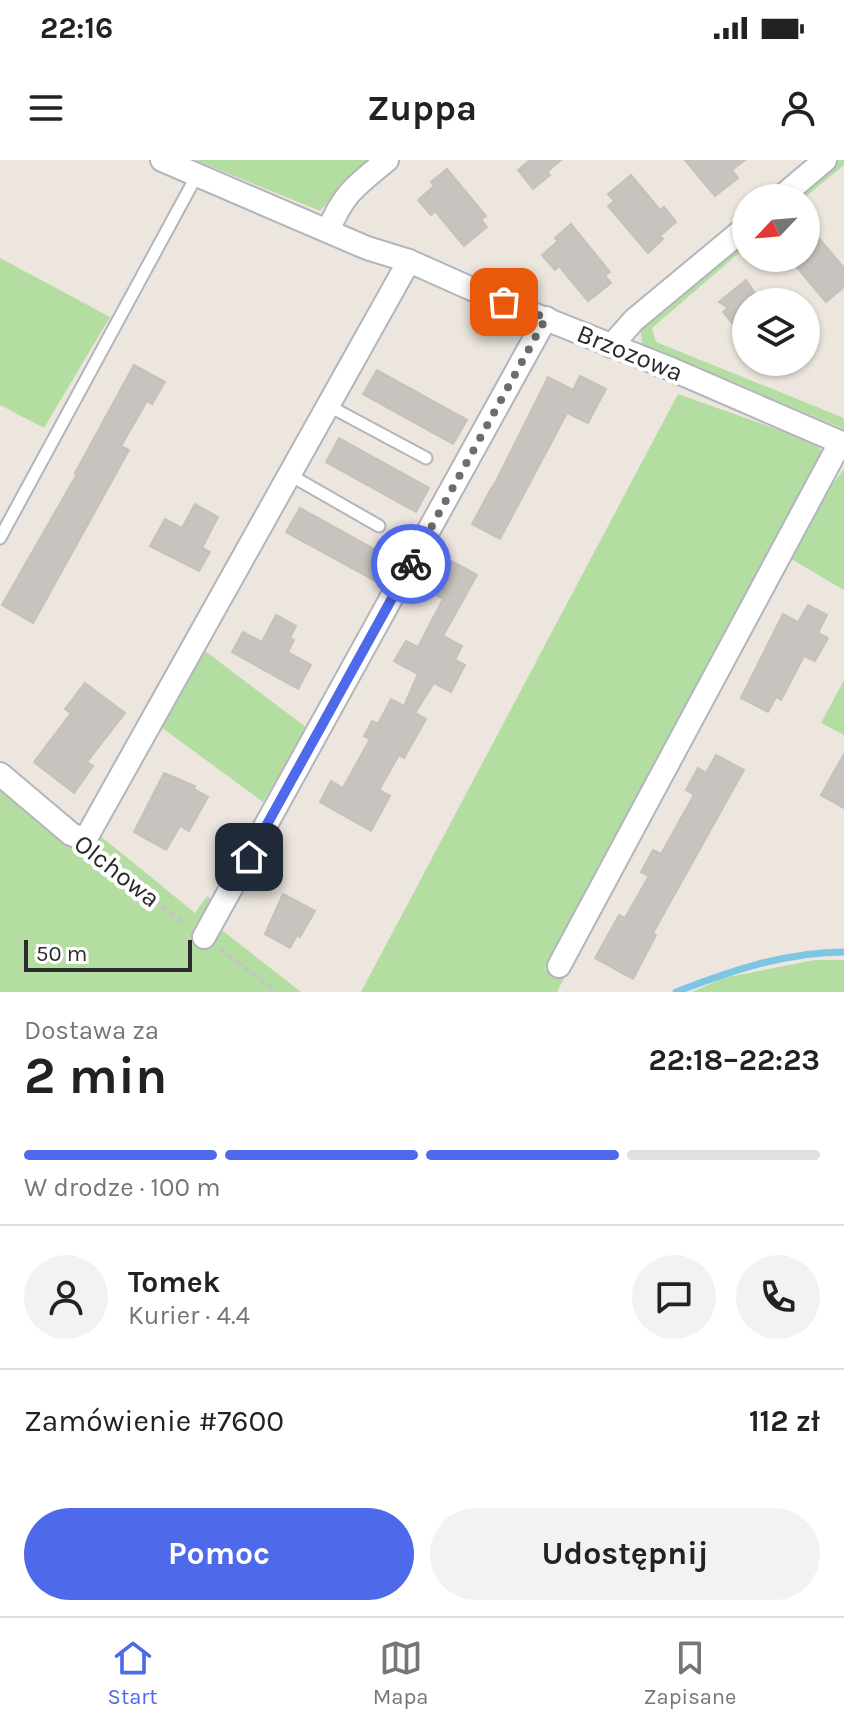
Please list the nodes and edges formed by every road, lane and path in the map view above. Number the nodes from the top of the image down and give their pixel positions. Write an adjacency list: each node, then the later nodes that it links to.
1 (162, 160): 4 (street, Brzozowa)
2 (387, 160): 6 (street)
3 (825, 160): 5 (street)
4 (197, 175): 6 (street, Brzozowa); 16 (lane)
5 (797, 184)
6 (328, 231): 8 (street, Brzozowa)
7 (732, 239): 10 (street)
8 (409, 261): 9 (street, Brzozowa); 11 (street)
9 (546, 318): 10 (street, Brzozowa); 19 (street)
10 (611, 346): 12 (street, Brzozowa)
11 (329, 406): 13 (lane); 14 (street)
12 (842, 444): 20 (street, Brzozowa)
13 (426, 458)
14 (290, 475): 15 (lane); 18 (street)
15 (379, 526)
16 (0, 538)
17 (0, 774): 18 (street, Olchowa)
18 (85, 840): 19 (path, Olchowa)
19 (204, 937): 21 (path, Olchowa)
20 (559, 966)
21 (277, 992)

